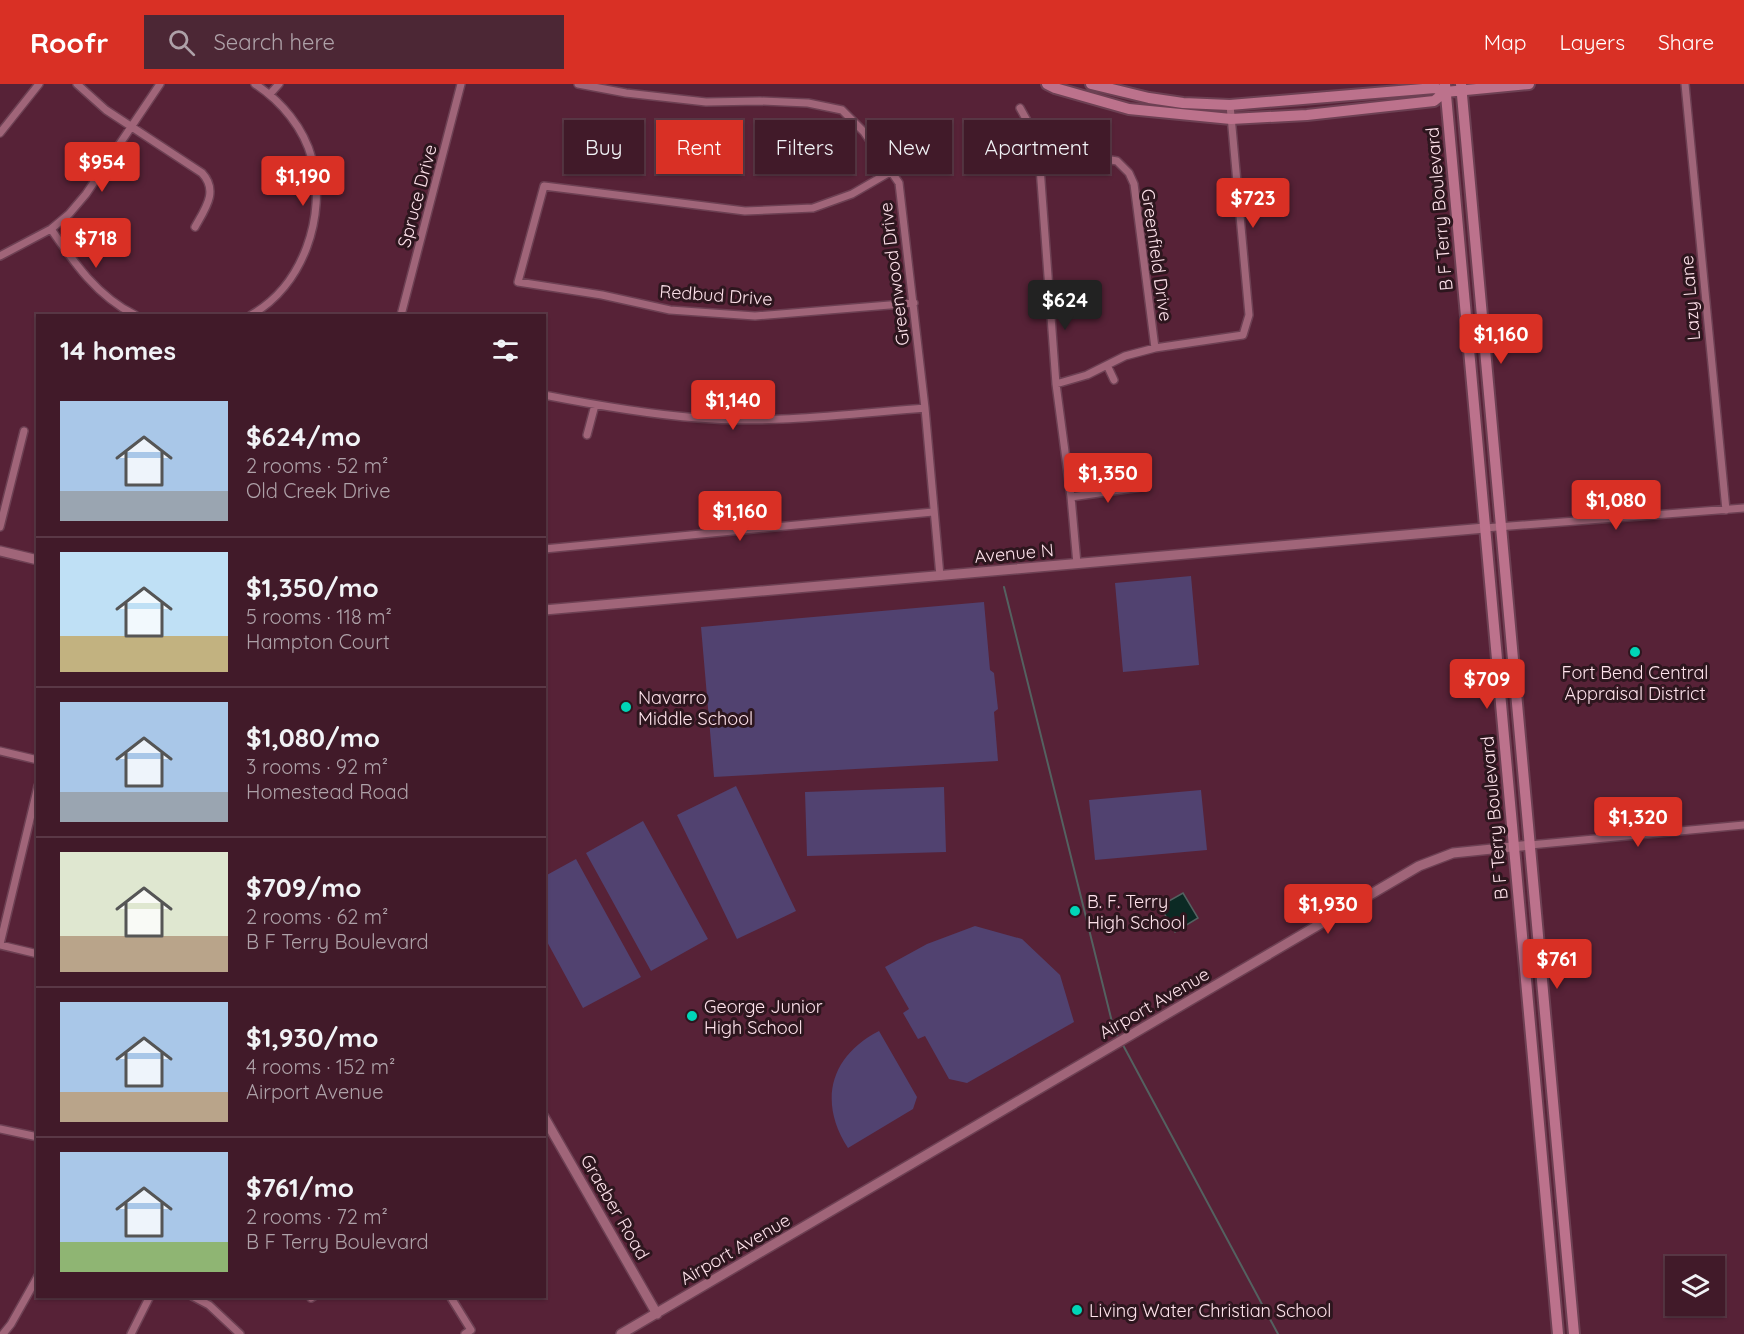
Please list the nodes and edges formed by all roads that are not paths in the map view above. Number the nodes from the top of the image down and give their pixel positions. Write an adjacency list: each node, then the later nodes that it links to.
1 (39, 84): 20 (street)
2 (77, 84): 19 (street)
3 (160, 84): 19 (street)
4 (255, 84): 14 (street)
5 (279, 84): 14 (street)
6 (461, 84): 34 (street, Spruce Drive)
7 (578, 84): 21 (street, Greenwood Drive)
8 (1047, 84): 17 (main road)
9 (1091, 84): 15 (main road)
10 (1529, 84): 12 (main road)
11 (1685, 84): 47 (street, Lazy Lane)
12 (1462, 87): 13 (main road); 51 (main road, B F Terry Boulevard)
13 (1445, 88): 15 (main road); 17 (main road); 50 (main road, B F Terry Boulevard)
14 (270, 94): 30 (street)
15 (1230, 105): 17 (street)
16 (1020, 108): 18 (street)
17 (1231, 119): 35 (street)
18 (1027, 120)
19 (131, 127): 26 (street); 27 (street)
20 (0, 133)
21 (867, 137)
22 (1110, 160): 35 (street, Greenfield Drive)
23 (887, 174): 29 (street, Redbud Drive)
24 (892, 174): 29 (street, Greenwood Drive)
25 (1040, 174): 38 (street)
26 (195, 227)
27 (51, 229): 28 (street); 31 (street)
28 (0, 256)
29 (914, 303): 41 (street, Greenwood Drive)
30 (265, 307): 32 (street); 33 (street)
31 (133, 314)
32 (254, 314)
33 (269, 314)
34 (401, 314)
35 (1155, 348): 36 (street)
36 (1107, 365): 37 (street); 38 (street)
37 (1114, 380)
38 (1056, 384): 45 (street)
39 (546, 395): 40 (street)
40 (595, 405): 41 (street); 43 (street)
41 (925, 408): 48 (street, Greenwood Drive)
42 (24, 431): 49 (street)
43 (587, 435)
44 (1141, 487): 45 (street)
45 (1071, 497): 55 (street)
46 (1744, 508): 47 (street)
47 (1726, 510): 51 (street)
48 (933, 512): 52 (street); 56 (street, Greenwood Drive)
49 (0, 527)
50 (1485, 528): 51 (street); 55 (street, Avenue N); 63 (main road, B F Terry Boulevard)
51 (1501, 528): 62 (main road, B F Terry Boulevard)
52 (546, 549)
53 (0, 551): 54 (street)
54 (36, 560)
55 (1077, 564): 56 (street, Avenue N)
56 (940, 576): 57 (street, Avenue N)
57 (546, 610)
58 (0, 751): 59 (street)
59 (36, 760)
60 (36, 794): 64 (street)
61 (1744, 825): 62 (street, Airport Avenue)
62 (1530, 845): 63 (street, Airport Avenue); 80 (main road, B F Terry Boulevard)
63 (1513, 847): 73 (street, Airport Avenue); 79 (main road, B F Terry Boulevard)
64 (0, 945): 65 (street)
65 (36, 954)
66 (546, 1120): 73 (street, Graeber Road)
67 (0, 1129): 68 (street)
68 (36, 1137)
69 (36, 1279): 75 (street)
70 (149, 1298): 76 (street)
71 (196, 1298): 77 (street)
72 (451, 1298): 74 (street)
73 (657, 1314): 78 (street, Airport Avenue)
74 (468, 1332)
75 (3, 1334)
76 (131, 1334)
77 (240, 1334)
78 (621, 1334)
79 (1558, 1334)
80 (1574, 1334)

